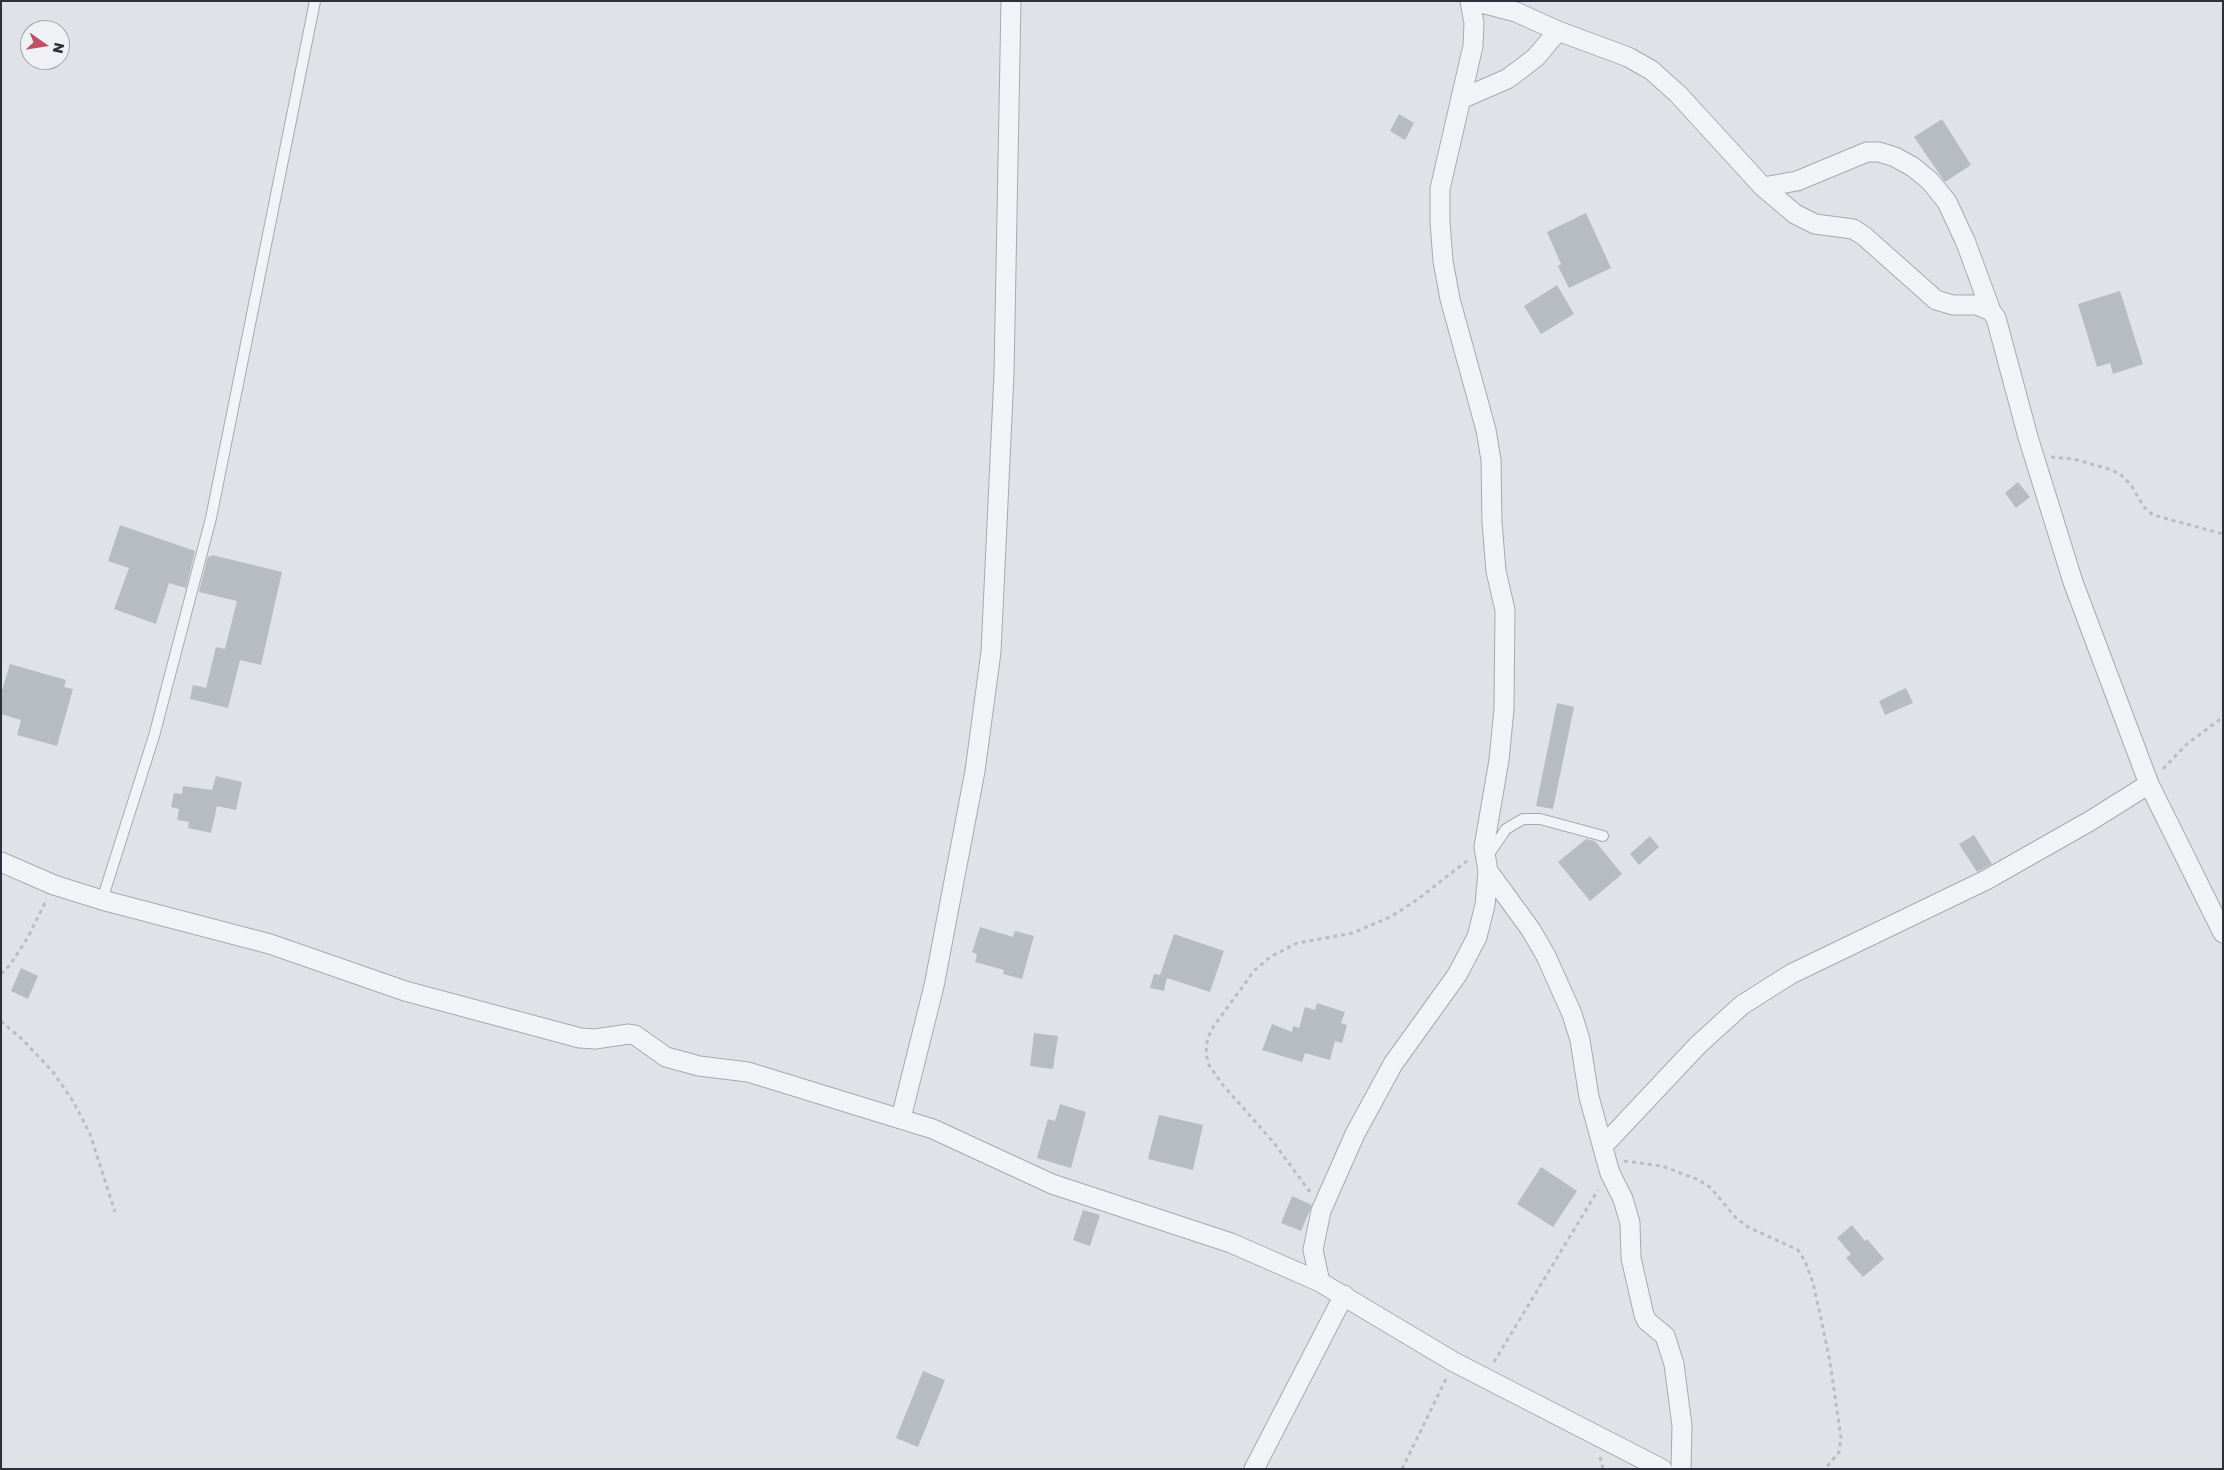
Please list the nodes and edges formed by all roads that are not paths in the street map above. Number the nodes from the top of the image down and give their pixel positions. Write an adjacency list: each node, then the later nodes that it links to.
1 (315, 1): 13 (lane)
2 (1011, 1): 15 (street)
3 (1470, 1): 6 (street)
4 (1474, 1): 5 (street)
5 (1558, 31): 6 (street); 7 (street)
6 (1461, 99): 11 (street)
7 (1764, 187): 8 (street); 8 (street)
8 (1991, 311): 9 (street)
9 (2148, 784): 14 (street); 16 (street)
10 (1603, 836): 11 (lane)
11 (1486, 859): 16 (street); 17 (street)
12 (1, 862): 13 (street)
13 (102, 900): 15 (street)
14 (2223, 933)
15 (901, 1118): 17 (street)
16 (1606, 1159): 21 (street)
17 (1320, 1282): 18 (street)
18 (1344, 1295): 19 (street); 20 (street)
19 (1254, 1469)
20 (1662, 1469)
21 (1681, 1469)

